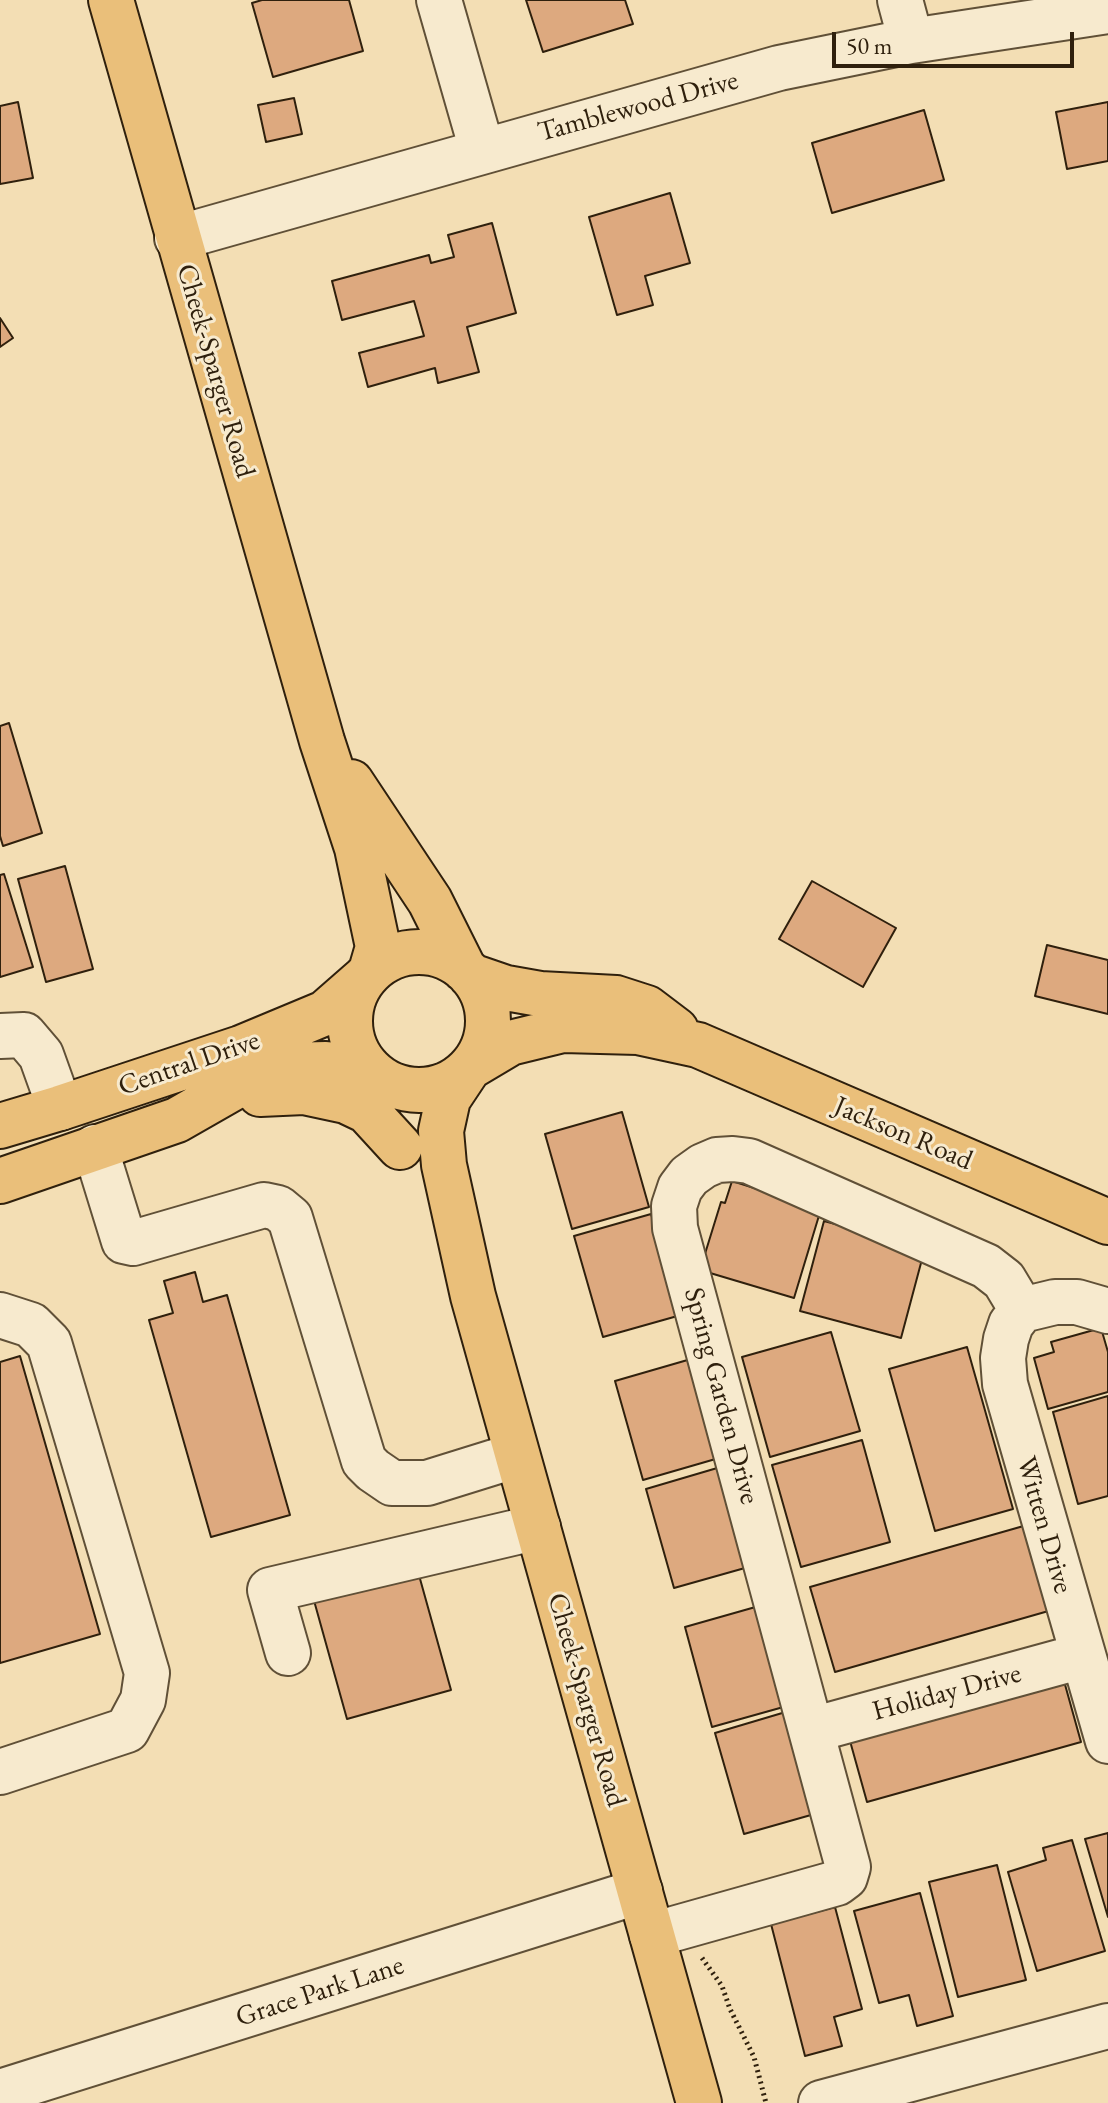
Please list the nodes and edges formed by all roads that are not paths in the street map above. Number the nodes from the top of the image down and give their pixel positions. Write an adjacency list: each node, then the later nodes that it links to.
1 (111, 0): 6 (main road, Cheek-Sparger Road)
2 (439, 0): 5 (street)
3 (1108, 11): 4 (street, Tamblewood Drive)
4 (905, 20): 5 (street, Tamblewood Drive)
5 (482, 150): 6 (street, Tamblewood Drive)
6 (177, 238): 7 (main road, Cheek-Sparger Road)
7 (322, 741): 8 (main road, Cheek-Sparger Road); 9 (main road, Cheek-Sparger Road)
8 (468, 973): 9 (main road); 11 (main road, Jackson Road); 12 (main road)
9 (368, 975): 13 (main road); 14 (main road, Central Drive)
10 (0, 1036): 14 (street)
11 (698, 1045): 12 (main road, Jackson Road); 20 (main road, Jackson Road)
12 (470, 1069): 13 (main road); 21 (main road, Cheek-Sparger Road)
13 (371, 1072): 15 (main road, Central Drive); 18 (main road, Cheek-Sparger Road)
14 (60, 1108): 16 (main road, Central Drive)
15 (177, 1120): 17 (main road, Central Drive); 18 (main road)
16 (0, 1126)
17 (95, 1147): 19 (main road, Central Drive); 25 (street)
18 (400, 1147): 21 (main road, Cheek-Sparger Road)
19 (0, 1181)
20 (1108, 1222)
21 (473, 1296): 25 (main road, Cheek-Sparger Road)
22 (1022, 1310): 23 (street); 28 (street, Witten Drive); 29 (street, Spring Garden Drive)
23 (1108, 1311)
24 (0, 1315): 31 (street)
25 (517, 1455): 26 (main road, Cheek-Sparger Road)
26 (538, 1527): 27 (street); 32 (main road, Cheek-Sparger Road)
27 (288, 1653)
28 (1082, 1656): 29 (street, Holiday Drive); 30 (street, Witten Drive)
29 (812, 1730): 33 (street, Spring Garden Drive)
30 (1108, 1741)
31 (0, 1772)
32 (640, 1891): 33 (main road, Cheek-Sparger Road); 35 (street, Grace Park Lane)
33 (668, 1930): 36 (main road, Cheek-Sparger Road)
34 (1108, 2026): 37 (street)
35 (0, 2092)
36 (699, 2103)
37 (821, 2103)

